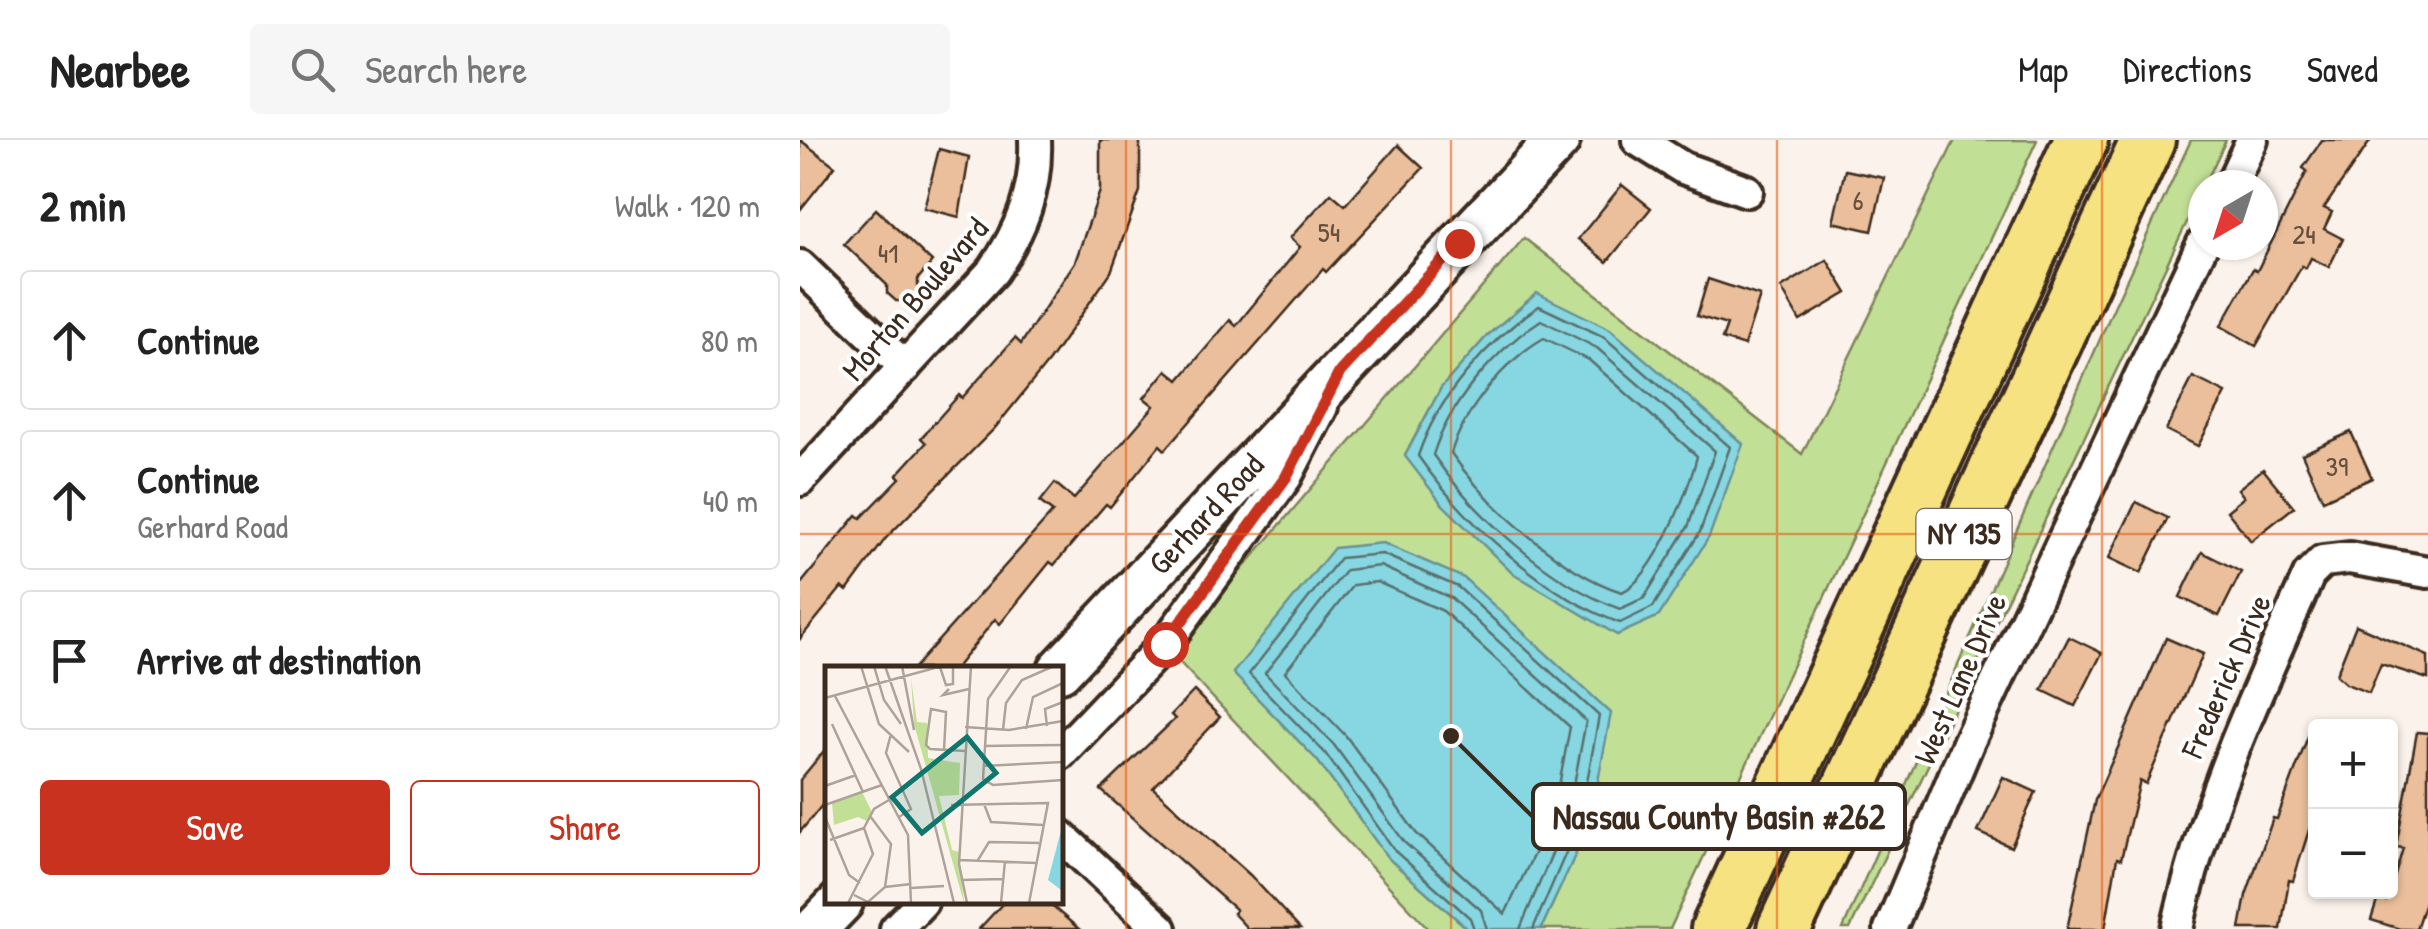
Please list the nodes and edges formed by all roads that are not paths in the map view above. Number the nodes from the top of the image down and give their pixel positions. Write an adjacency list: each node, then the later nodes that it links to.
1 (1035, 140): 11 (street, Morton Boulevard)
2 (1558, 140): 12 (street, Gerhard Road)
3 (1638, 140): 8 (street)
4 (2081, 140): 23 (highway, NY 135)
5 (2148, 140): 24 (highway, NY 135)
6 (2252, 140): 7 (street)
7 (2237, 170)
8 (1747, 191)
9 (2195, 260): 25 (street, West Lane Drive)
10 (800, 266): 11 (street)
11 (905, 368): 13 (street, Morton Boulevard)
12 (1340, 372): 15 (street, Gerhard Road); 16 (street)
13 (800, 480)
14 (2428, 572): 26 (street, Frederick Drive)
15 (1062, 668)
16 (1062, 752)
17 (1062, 837): 22 (street)
18 (839, 904): 20 (street)
19 (920, 904): 21 (street)
20 (815, 929)
21 (896, 929)
22 (1161, 929)
23 (1718, 929)
24 (1784, 929)
25 (1890, 929)
26 (2176, 929)

